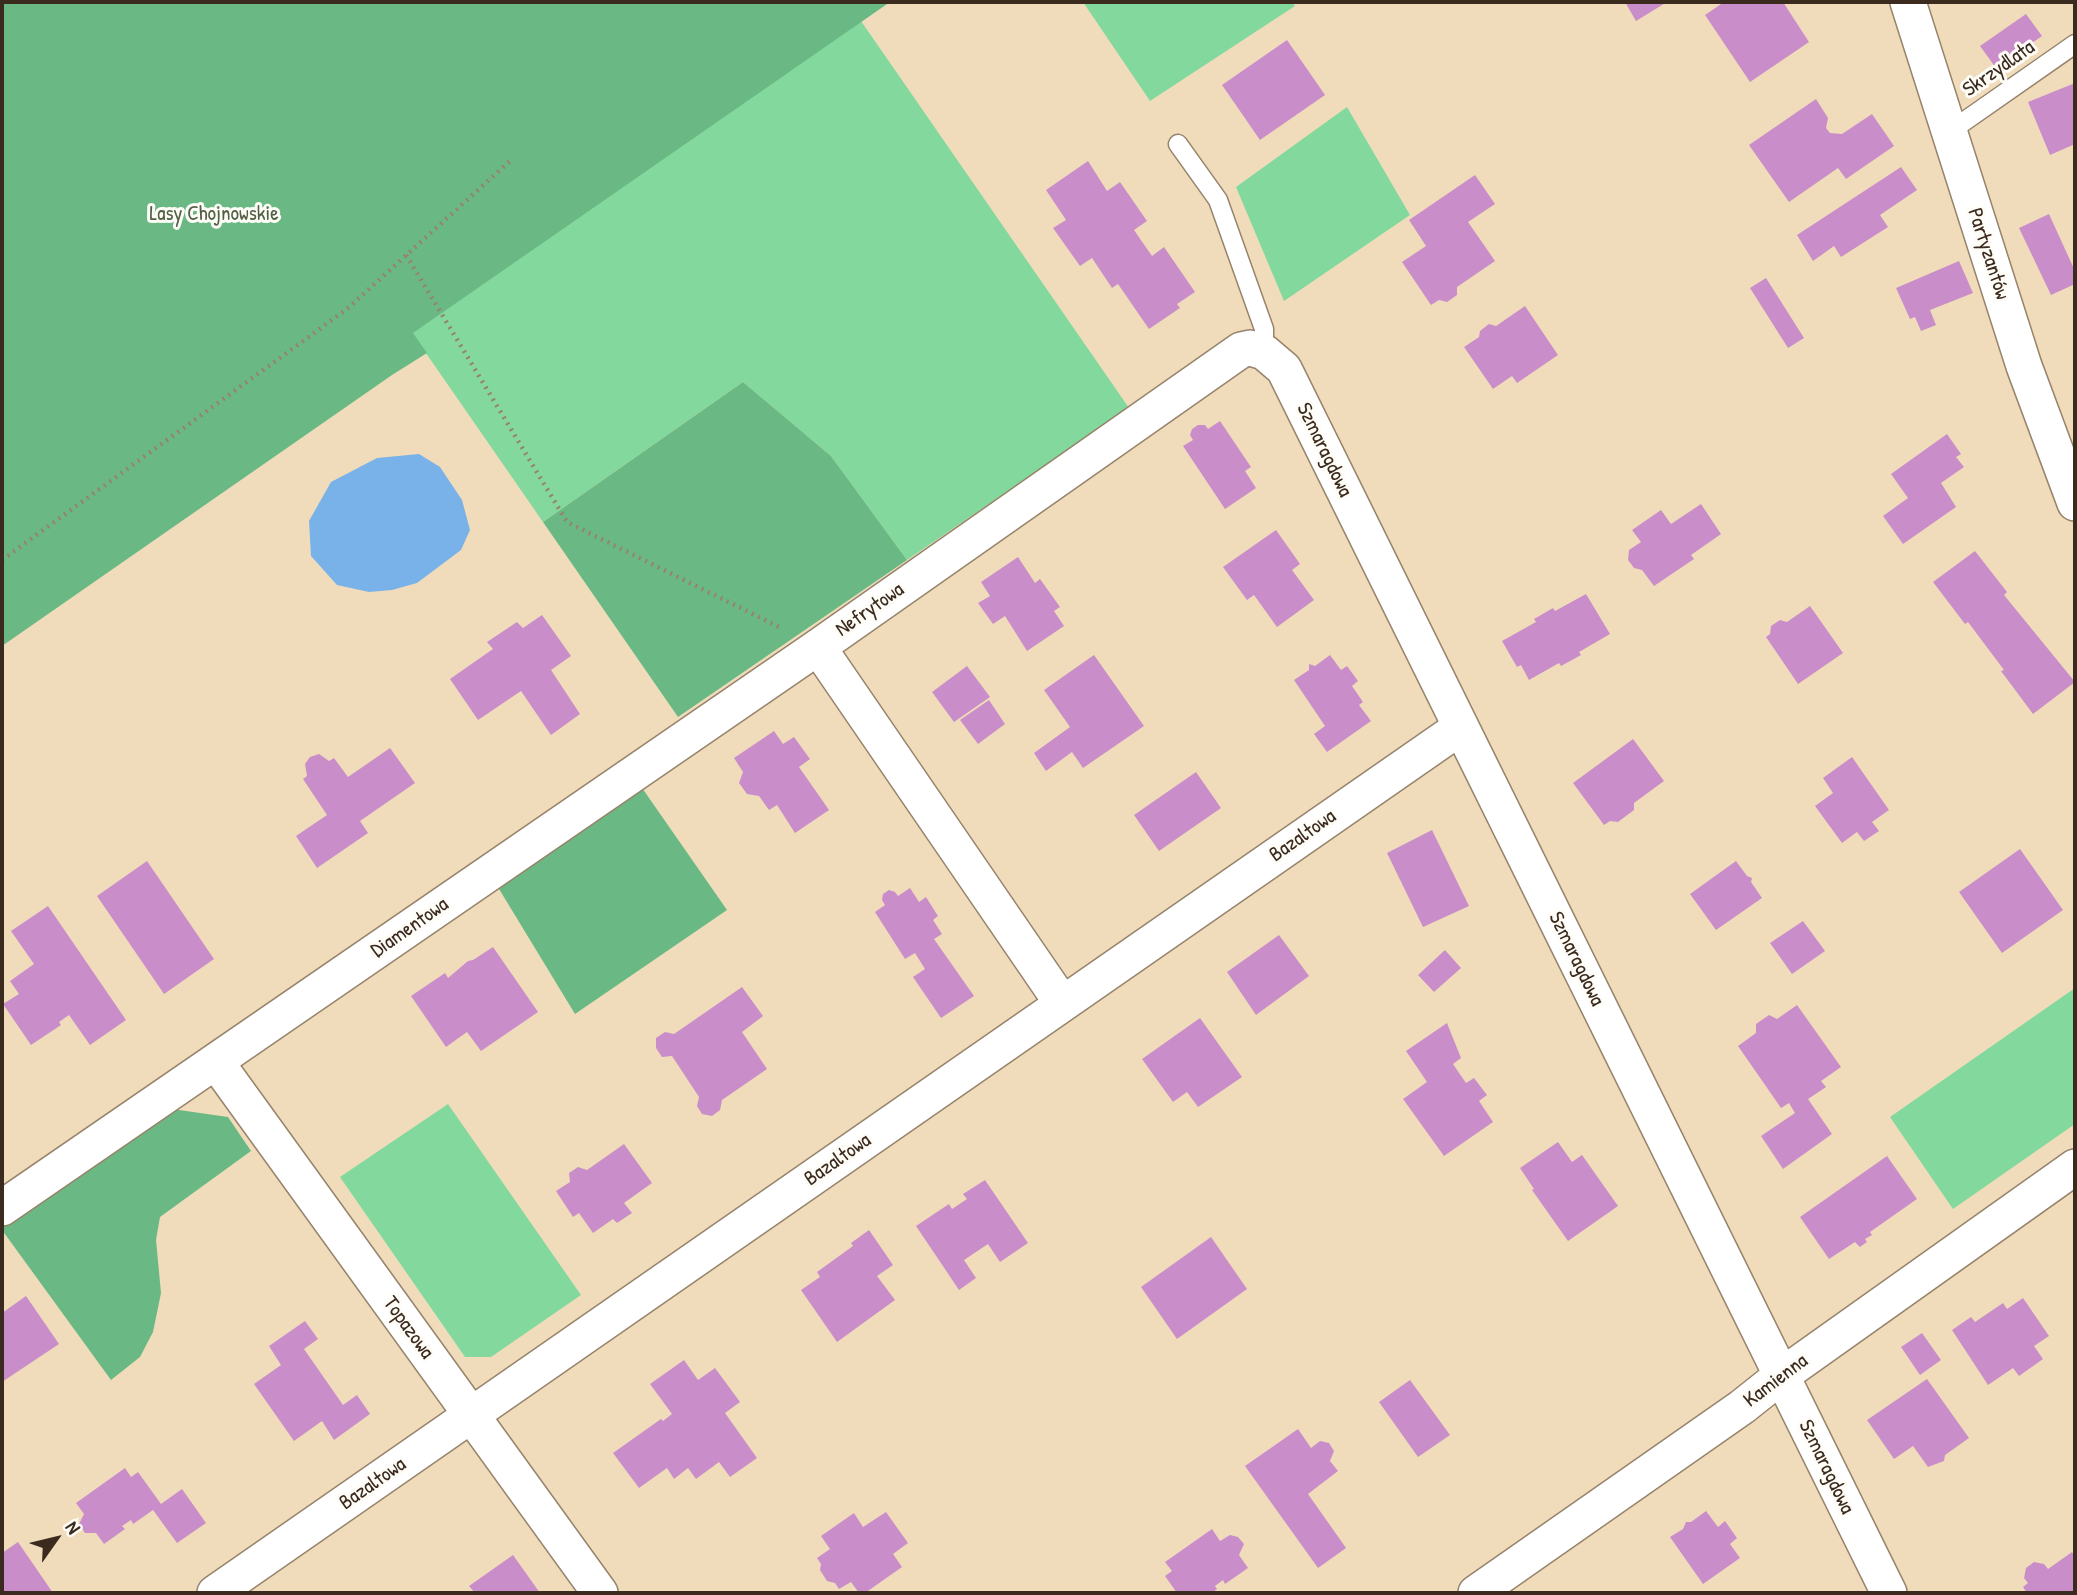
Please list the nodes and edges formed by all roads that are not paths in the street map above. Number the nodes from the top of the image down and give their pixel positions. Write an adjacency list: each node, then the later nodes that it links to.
1 (1908, 2): 3 (street, Partyzantów)
2 (2075, 44): 3 (lane, Skrzydlata)
3 (1950, 132): 6 (street, Partyzantów)
4 (1178, 144): 5 (lane)
5 (1253, 351): 7 (street, Nefrytowa); 8 (street, Szmaragdowa)
6 (2075, 503)
7 (818, 646): 9 (street, Nefrytowa); 10 (street, Diamentowa)
8 (1461, 727): 9 (street, Bazaltowa); 13 (street, Szmaragdowa)
9 (1062, 1003): 14 (street, Bazaltowa)
10 (216, 1062): 12 (street, Diamentowa); 14 (street, Topazowa)
11 (2075, 1167): 13 (street, Kamienna)
12 (2, 1208)
13 (1781, 1376): 17 (street, Kamienna); 18 (street, Szmaragdowa)
14 (472, 1416): 15 (street, Bazaltowa); 16 (street, Topazowa)
15 (215, 1593)
16 (600, 1593)
17 (1476, 1593)
18 (1889, 1593)

